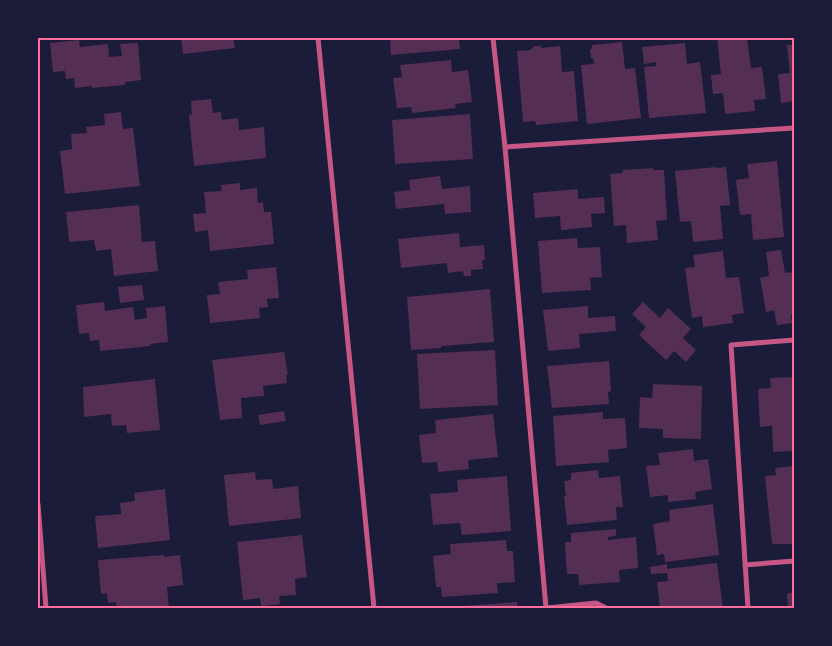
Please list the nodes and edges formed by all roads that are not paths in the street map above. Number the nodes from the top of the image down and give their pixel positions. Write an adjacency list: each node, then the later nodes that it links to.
1 (318, 38): 10 (street)
2 (493, 38): 4 (street)
3 (794, 128): 4 (street)
4 (505, 146): 11 (street)
5 (794, 340): 8 (street)
6 (38, 504): 9 (street)
7 (794, 561): 8 (street)
8 (745, 565): 13 (street)
9 (46, 608)
10 (374, 608)
11 (546, 608): 12 (street)
12 (606, 608)
13 (748, 608)

